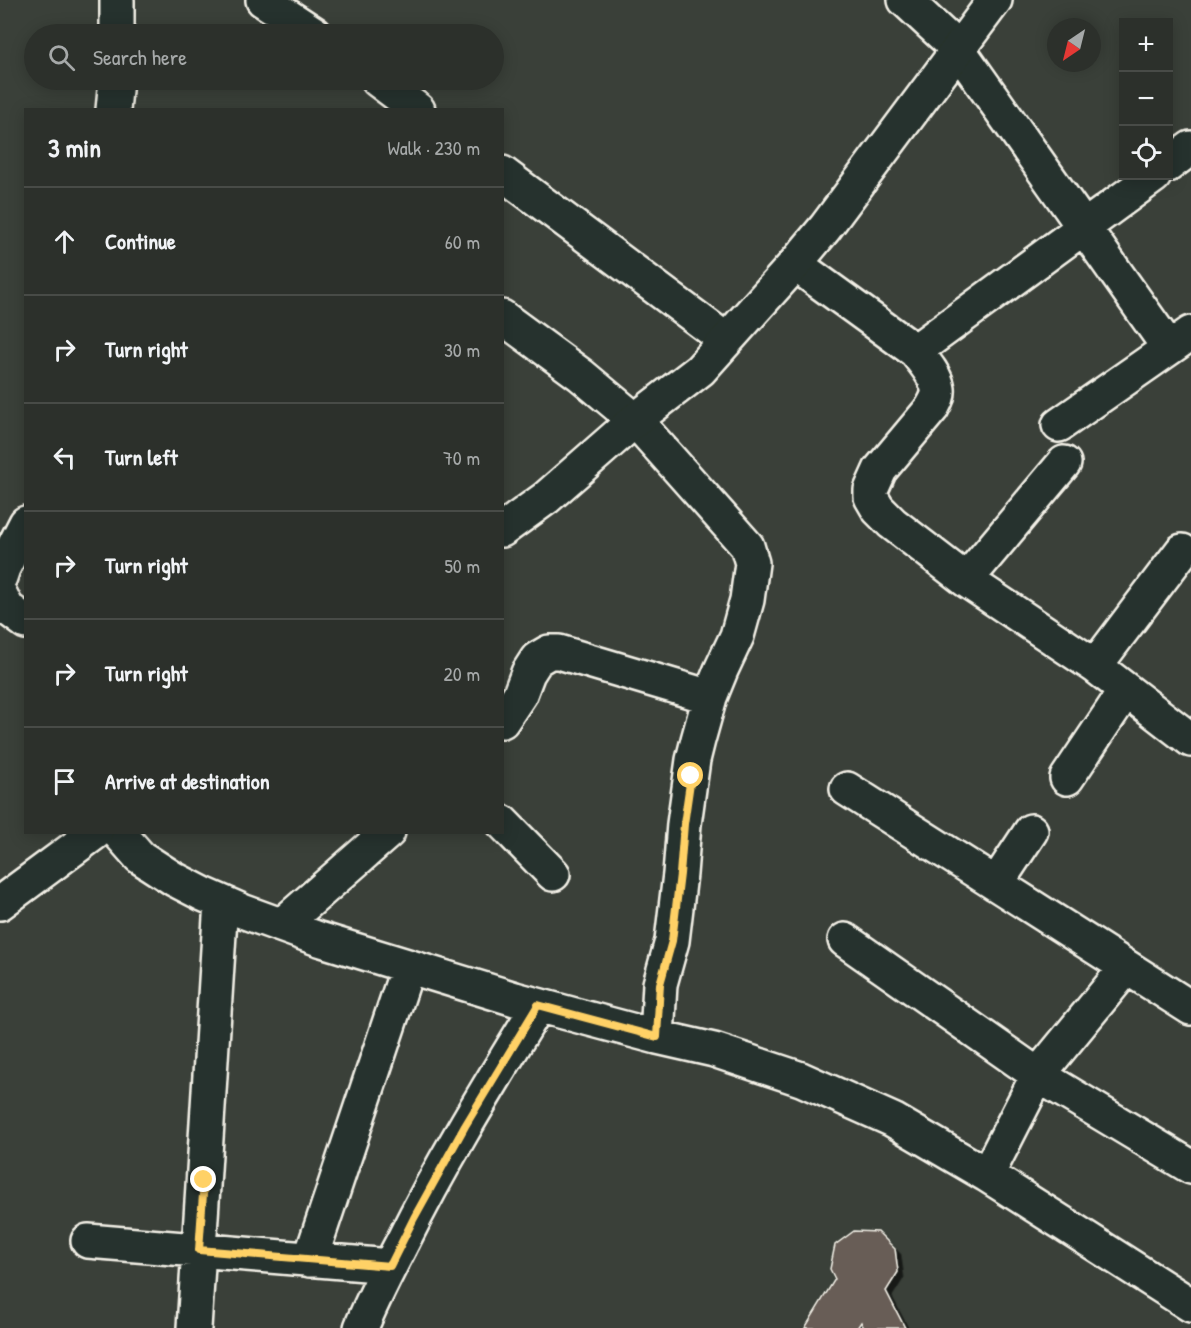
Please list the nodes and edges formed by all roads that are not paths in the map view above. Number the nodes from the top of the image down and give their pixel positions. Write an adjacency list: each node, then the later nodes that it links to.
1 (117, 0): 5 (street)
2 (263, 0): 6 (street)
3 (905, 0): 7 (street)
4 (995, 0): 7 (street)
5 (117, 24)
6 (300, 24)
7 (958, 49): 16 (street); 17 (street)
8 (115, 90): 10 (street)
9 (391, 90): 11 (street)
10 (113, 108)
11 (415, 108)
12 (1191, 148): 13 (street)
13 (1173, 161)
14 (504, 174): 19 (street)
15 (1149, 180): 16 (street)
16 (1084, 227): 20 (street); 21 (street)
17 (795, 264): 19 (street); 21 (street)
18 (504, 321): 22 (street)
19 (726, 340): 22 (street)
20 (1180, 341): 23 (street)
21 (915, 351): 29 (street)
22 (634, 420): 26 (street); 34 (street)
23 (1059, 425)
24 (1064, 463): 29 (street)
25 (24, 527): 28 (street)
26 (504, 529)
27 (1182, 551): 32 (street)
28 (0, 578)
29 (966, 580): 32 (street)
30 (0, 594): 31 (street)
31 (24, 621)
32 (1095, 666): 33 (street)
33 (1126, 690): 36 (street); 37 (street)
34 (710, 697): 35 (street); 54 (street)
35 (504, 718)
36 (1191, 740)
37 (1067, 778)
38 (847, 789): 45 (street)
39 (504, 824): 44 (street)
40 (1031, 831): 45 (street)
41 (93, 834): 47 (street)
42 (120, 834): 46 (street)
43 (386, 834): 48 (street)
44 (553, 874)
45 (996, 884): 51 (street)
46 (221, 902): 48 (street); 59 (street)
47 (0, 903)
48 (282, 925): 50 (street)
49 (845, 940): 55 (street)
50 (408, 967): 52 (street); 60 (street)
51 (1126, 968): 53 (street); 55 (street)
52 (538, 1005): 54 (street); 61 (street)
53 (1191, 1008)
54 (657, 1037): 57 (street)
55 (1038, 1075): 56 (street); 57 (street)
56 (1191, 1167)
57 (987, 1175): 62 (street)
58 (88, 1241): 59 (street)
59 (199, 1250): 60 (street); 63 (street)
60 (310, 1260): 61 (street)
61 (390, 1266): 64 (street)
62 (1187, 1294)
63 (194, 1328)
64 (361, 1328)

